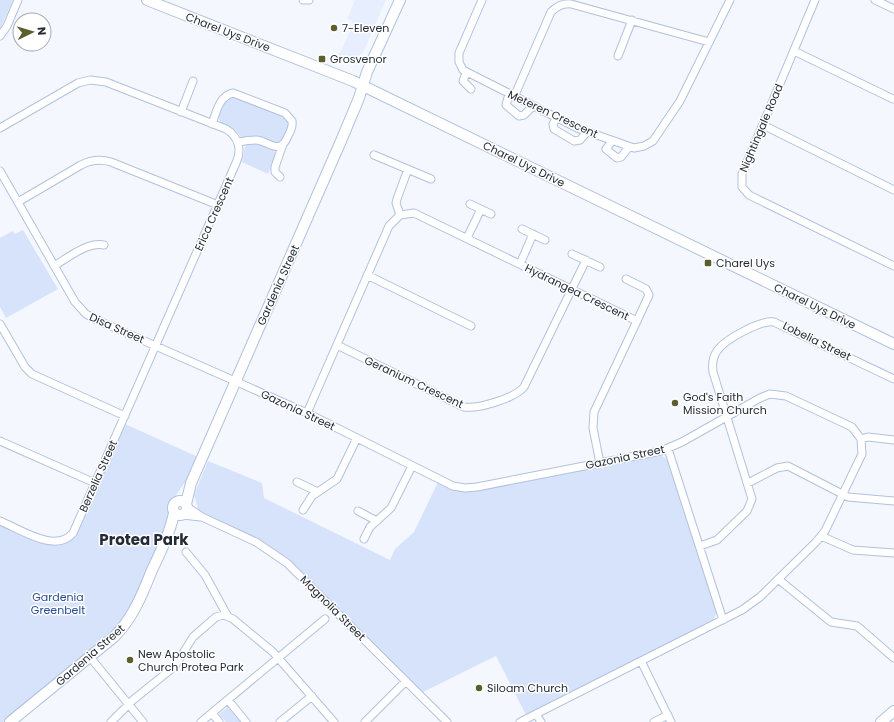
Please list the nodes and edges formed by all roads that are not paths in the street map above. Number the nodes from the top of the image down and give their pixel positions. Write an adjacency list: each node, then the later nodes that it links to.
1 (18, 0): 12 (street)
2 (147, 0): 18 (main road, Charel Uys Drive)
3 (303, 0): 4 (street)
4 (309, 0)
5 (400, 0): 18 (main road, Gardenia Street)
6 (730, 0): 13 (street)
7 (815, 0): 14 (street, Nightingale Road)
8 (876, 0): 10 (street)
9 (479, 1): 16 (street)
10 (894, 9)
11 (632, 20): 13 (street); 15 (street); 20 (street)
12 (0, 36)
13 (710, 42): 32 (street)
14 (794, 51): 21 (street); 26 (street, Nightingale Road)
15 (618, 56)
16 (466, 73): 19 (street); 20 (street, Meteren Crescent)
17 (193, 81): 23 (street)
18 (363, 86): 62 (main road, Charel Uys Drive); 66 (main road, Gardenia Street)
19 (471, 89)
20 (512, 96): 22 (street, Meteren Crescent); 22 (street)
21 (893, 99)
22 (533, 106): 24 (street, Meteren Crescent)
23 (181, 112): 25 (street); 27 (street)
24 (556, 118): 28 (street, Meteren Crescent); 28 (street)
25 (212, 124): 30 (street); 31 (street)
26 (763, 125): 38 (street); 54 (street, Nightingale Road)
27 (0, 128)
28 (588, 132): 29 (street, Meteren Crescent)
29 (612, 141): 32 (street, Meteren Crescent); 32 (street)
30 (238, 142): 31 (street); 41 (street, Erica Crescent)
31 (283, 144): 36 (street)
32 (629, 147)
33 (374, 155): 34 (street)
34 (408, 169): 37 (street); 44 (street)
35 (0, 171): 39 (street, Disa Street)
36 (280, 177)
37 (431, 179)
38 (894, 190)
39 (18, 202): 41 (street); 53 (street, Disa Street)
40 (470, 204): 42 (street)
41 (218, 205): 63 (street, Erica Crescent)
42 (481, 209): 43 (street); 47 (street)
43 (491, 214)
44 (400, 215): 47 (street, Hydrangea Crescent); 56 (street)
45 (522, 229): 46 (street)
46 (533, 234): 48 (street); 52 (street)
47 (467, 238): 52 (street, Hydrangea Crescent)
48 (545, 240)
49 (104, 245): 53 (street)
50 (572, 254): 51 (street)
51 (586, 260): 55 (street); 58 (street, Geranium Crescent)
52 (520, 264): 58 (street, Hydrangea Crescent)
53 (54, 266): 63 (street, Disa Street)
54 (894, 266)
55 (600, 267)
56 (367, 275): 61 (street); 64 (street)
57 (626, 279): 59 (street)
58 (572, 289): 59 (street, Hydrangea Crescent); 64 (street, Geranium Crescent)
59 (637, 321): 75 (street, Hydrangea Crescent)
60 (0, 324): 68 (street)
61 (471, 326)
62 (894, 344)
63 (156, 345): 66 (street, Disa Street); 68 (street, Berzelia Street)
64 (337, 345): 67 (street)
65 (894, 379): 69 (street, Lobelia Street)
66 (236, 382): 67 (street, Gazonia Street); 83 (main road, Gardenia Street)
67 (307, 413): 70 (street, Gazonia Street)
68 (125, 416): 78 (street, Berzelia Street)
69 (726, 417): 71 (street, Gazonia Street); 74 (street, Gazonia Street); 79 (street, Lobelia Street)
70 (357, 438): 76 (street, Gazonia Street); 80 (street)
71 (861, 439): 73 (street); 81 (street)
72 (0, 440): 78 (street)
73 (894, 440)
74 (668, 449): 75 (street, Gazonia Street); 90 (street)
75 (600, 463): 76 (street, Gazonia Street)
76 (412, 466): 87 (street)
77 (297, 482): 80 (street)
78 (95, 483): 86 (street, Berzelia Street)
79 (748, 483): 81 (street); 90 (street, Lobelia Street)
80 (318, 492): 84 (street)
81 (843, 494): 82 (street); 88 (street)
82 (894, 501)
83 (181, 509): 97 (main road, Gardenia Street); 101 (street, Magnolia Street)
84 (303, 510)
85 (358, 511): 87 (street)
86 (0, 521)
87 (377, 521): 89 (street)
88 (821, 536): 92 (street); 93 (street)
89 (364, 539)
90 (700, 546): 96 (street)
91 (186, 552): 94 (street)
92 (894, 553)
93 (778, 579): 96 (street); 99 (street)
94 (227, 615): 98 (street); 104 (street)
95 (325, 619): 98 (street)
96 (723, 620): 100 (street)
97 (90, 657): 104 (street); 109 (main road, Gardenia Street)
98 (279, 658): 102 (street); 103 (street)
99 (894, 658)
100 (641, 661): 107 (street); 108 (street)
101 (406, 681): 117 (street); 118 (street, Magnolia Street)
102 (312, 696): 115 (street); 116 (street)
103 (228, 700): 106 (street); 114 (street)
104 (129, 705): 110 (street); 111 (street)
105 (894, 711): 122 (main road)
106 (212, 713): 112 (street); 113 (street)
107 (536, 714): 119 (street); 120 (street)
108 (669, 719): 121 (street)
109 (10, 722)
110 (111, 722)
111 (143, 722)
112 (201, 722)
113 (219, 722)
114 (246, 722)
115 (280, 722)
116 (334, 722)
117 (365, 722)
118 (447, 722)
119 (520, 722)
120 (541, 722)
121 (654, 722)
122 (882, 722)

